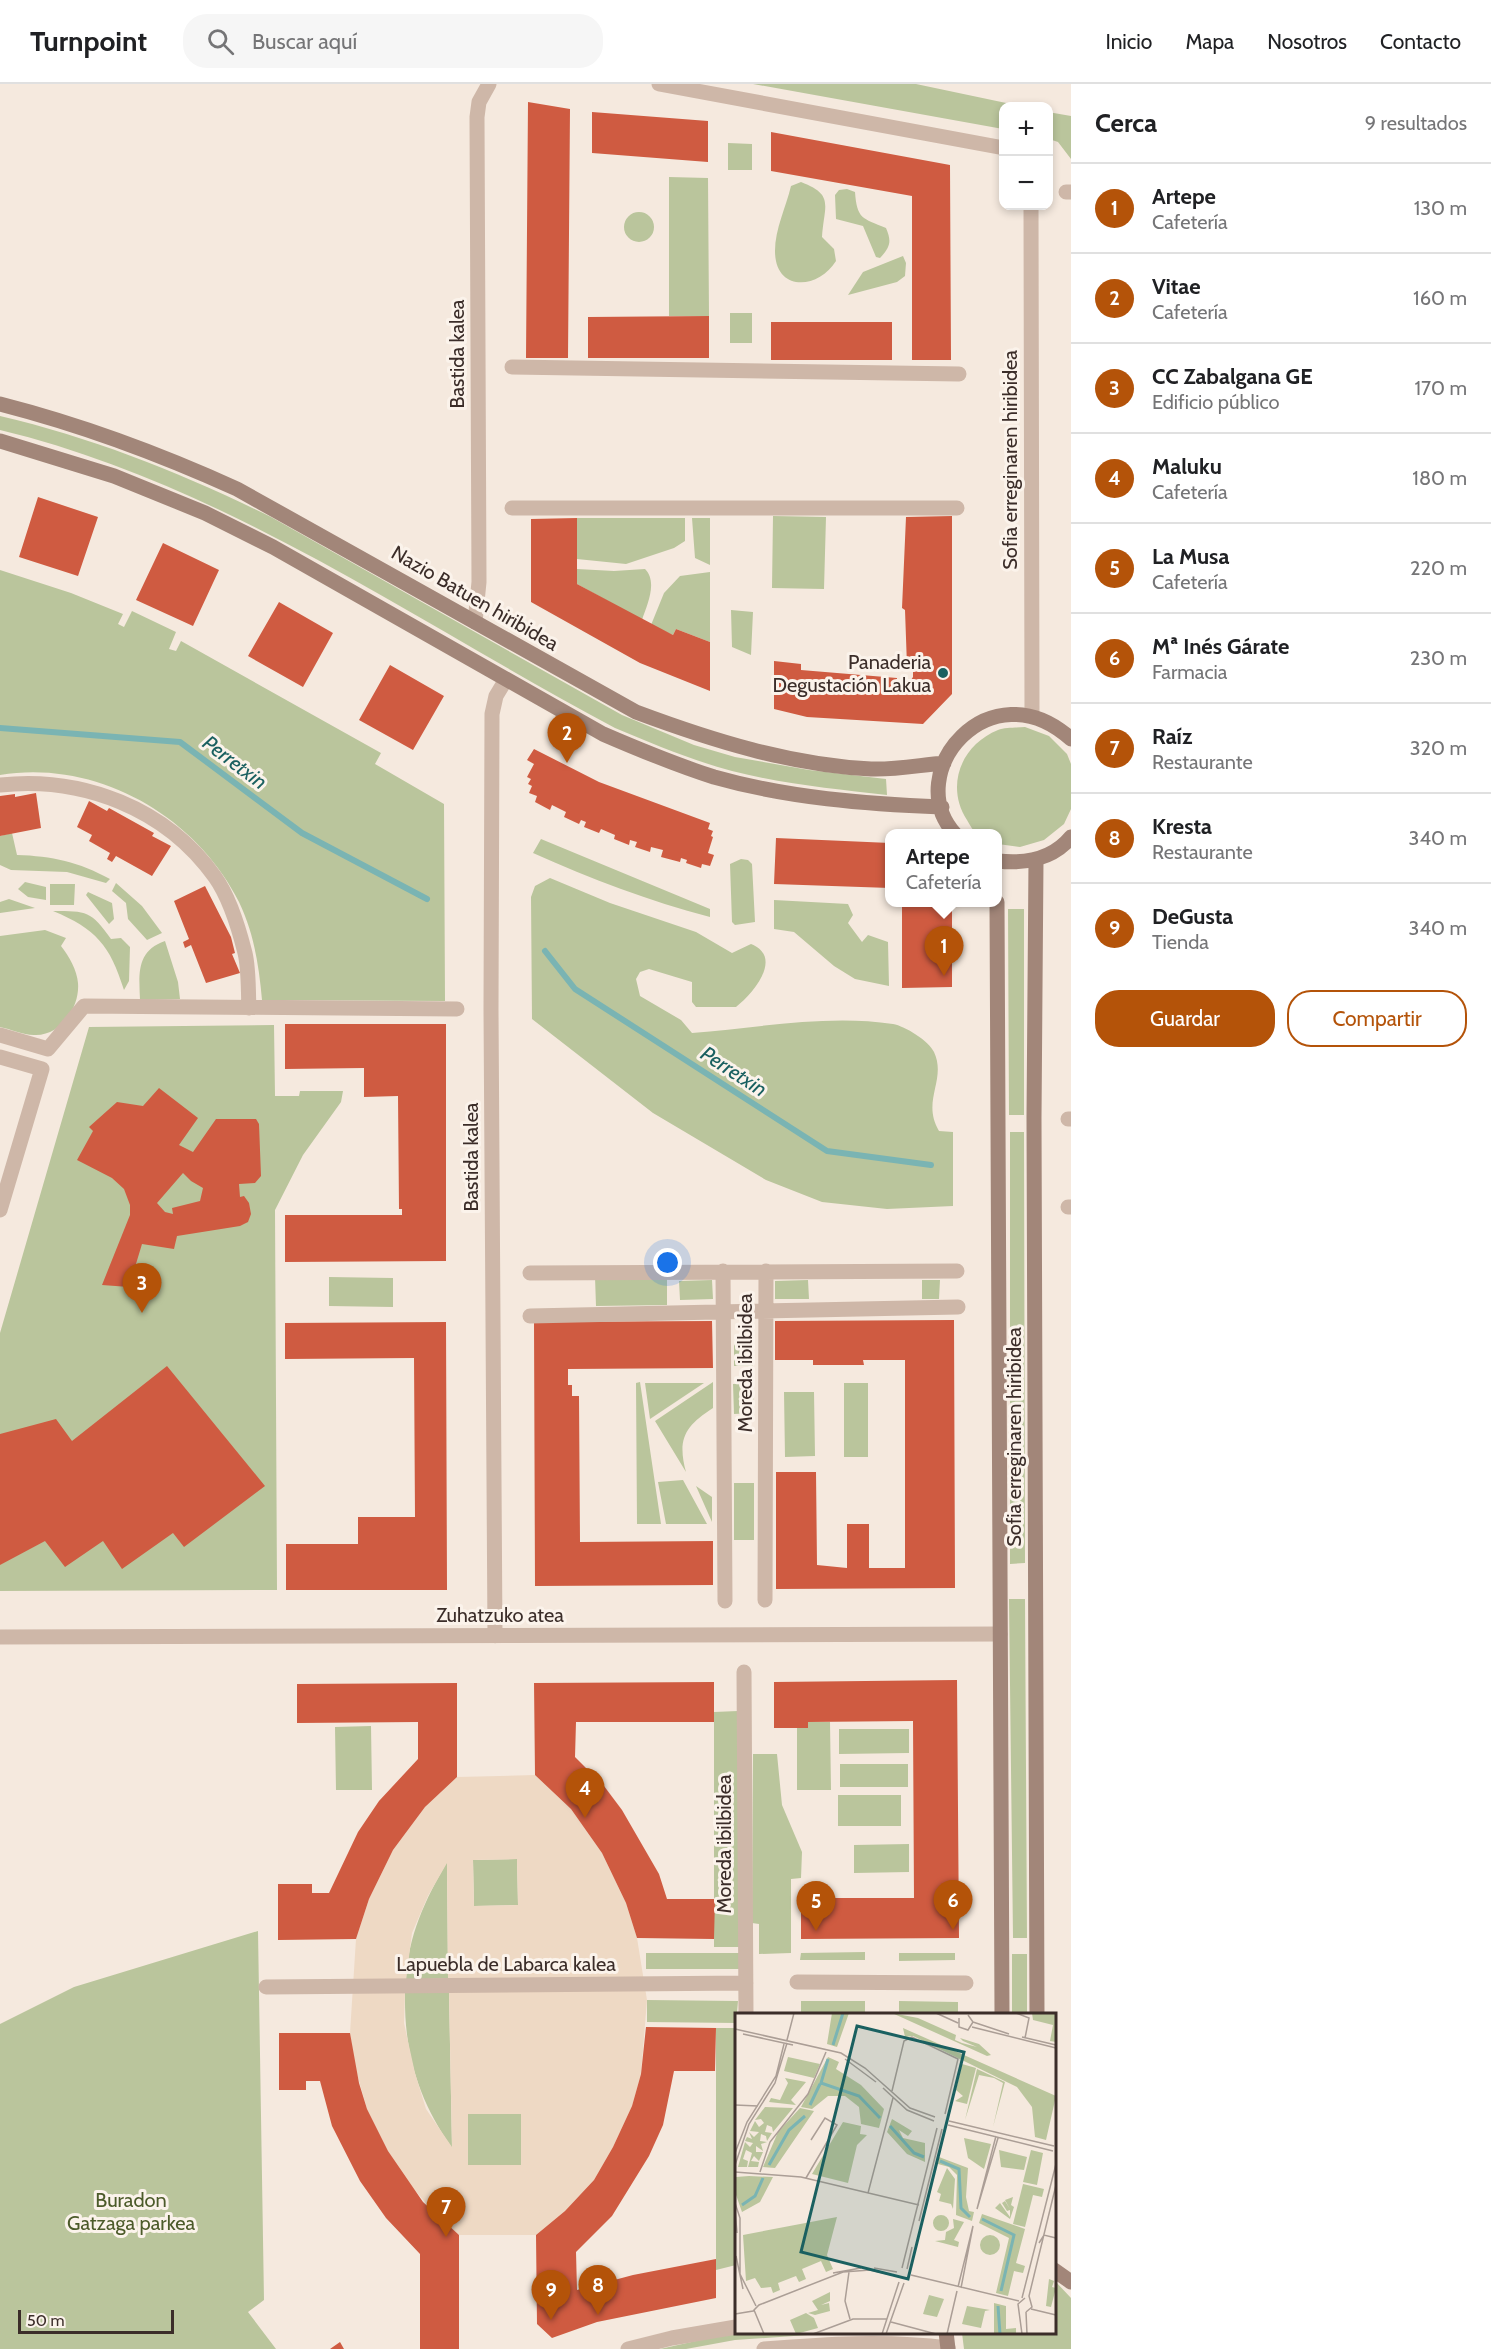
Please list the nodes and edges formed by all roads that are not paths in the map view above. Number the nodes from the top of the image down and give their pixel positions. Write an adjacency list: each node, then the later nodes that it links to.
1 (659, 84): 3 (street)
2 (488, 86): 11 (street, Bastida kalea)
3 (999, 147)
4 (1030, 210): 13 (street, Sofia erreginaren hiribidea)
5 (512, 367): 6 (street)
6 (959, 374)
7 (0, 404): 11 (main road, Nazio Batuen hiribidea)
8 (0, 441): 12 (main road)
9 (512, 508): 10 (street)
10 (957, 508)
11 (476, 622): 15 (main road, Nazio Batuen hiribidea)
12 (505, 681): 17 (main road); 39 (street, Bastida kalea)
13 (1032, 715): 14 (main road); 15 (main road)
14 (1071, 739)
15 (944, 763): 17 (main road)
16 (0, 785): 23 (street)
17 (942, 807): 18 (main road)
18 (953, 829)
19 (1071, 837): 20 (main road)
20 (1036, 860): 21 (main road); 48 (main road, Sofia erreginaren hiribidea)
21 (1002, 861)
22 (997, 907): 38 (main road, Sofia erreginaren hiribidea)
23 (249, 1008): 24 (street); 25 (street)
24 (457, 1009)
25 (0, 1035)
26 (0, 1058): 27 (street)
27 (0, 1210)
28 (723, 1271): 29 (street); 31 (street); 34 (street, Moreda ibilbidea)
29 (766, 1271): 30 (street); 33 (street, Moreda ibilbidea)
30 (957, 1271)
31 (530, 1274)
32 (958, 1307): 33 (street)
33 (766, 1311): 34 (street); 37 (street, Moreda ibilbidea)
34 (723, 1312): 35 (street); 36 (street, Moreda ibilbidea)
35 (530, 1316)
36 (725, 1600)
37 (765, 1600)
38 (1000, 1634): 39 (street, Zuhatzuko atea); 47 (main road, Sofia erreginaren hiribidea)
39 (495, 1636): 40 (street, Zuhatzuko atea)
40 (0, 1637)
41 (744, 1672): 43 (street, Moreda ibilbidea)
42 (797, 1982): 44 (street)
43 (746, 1983): 45 (street, Lapuebla de Labarca kalea); 46 (street, Moreda ibilbidea)
44 (966, 1983)
45 (266, 1987)
46 (746, 2013)
47 (1002, 2013)
48 (1037, 2013)
49 (1056, 2271): 50 (main road)
50 (1071, 2282)
51 (735, 2327): 53 (street)
52 (946, 2334): 55 (main road)
53 (628, 2349)
54 (764, 2349): 55 (street)
55 (948, 2349)

